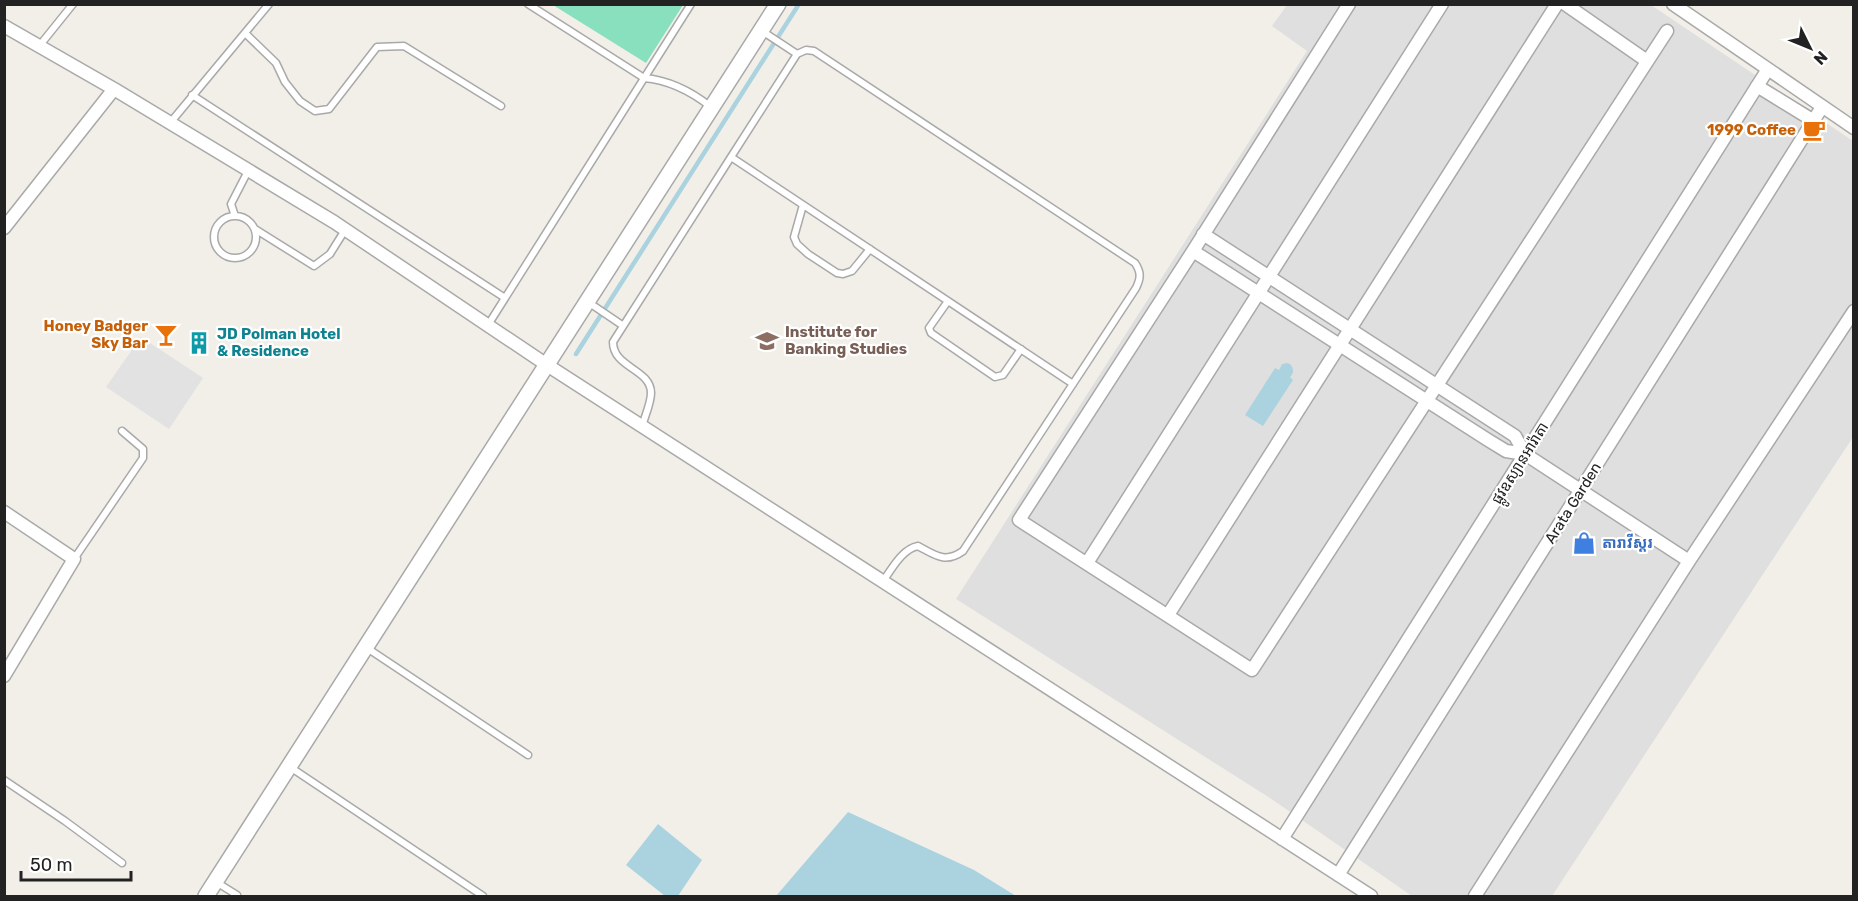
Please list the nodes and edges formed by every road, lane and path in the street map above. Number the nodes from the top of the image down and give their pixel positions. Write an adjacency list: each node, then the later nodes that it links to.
1 (73, 4): 15 (lane)
2 (269, 4): 13 (lane)
3 (528, 4): 19 (lane)
4 (691, 4): 19 (lane)
5 (778, 4): 14 (street)
6 (1349, 4): 36 (street)
7 (1442, 4): 39 (street)
8 (1557, 4): 47 (street)
9 (1565, 4): 17 (street)
10 (1673, 4): 18 (street)
11 (4, 26): 15 (street)
12 (1667, 32): 17 (street)
13 (245, 33): 22 (lane); 23 (lane)
14 (764, 33): 16 (lane); 25 (street)
15 (40, 45): 21 (street)
16 (797, 54): 29 (lane); 51 (lane)
17 (1647, 61): 52 (street)
18 (1768, 69): 20 (street, ផ្លូវឧស្យានអារ៉ាតា); 24 (street)
19 (644, 78): 25 (lane); 41 (lane)
20 (1757, 86): 27 (street); 56 (street, ផ្លូវឧស្យានអារ៉ាតា)
21 (114, 89): 26 (street); 33 (street)
22 (192, 95): 26 (lane); 41 (lane)
23 (501, 106)
24 (1822, 107): 27 (street, Arata Garden); 28 (street)
25 (712, 108): 43 (street)
26 (170, 123): 30 (street)
27 (1811, 126): 57 (street, Arata Garden)
28 (1854, 128)
29 (731, 157): 31 (lane); 45 (lane)
30 (248, 170): 32 (lane); 35 (street)
31 (804, 205): 37 (lane); 37 (lane)
32 (235, 216): 34 (lane); 34 (lane)
33 (4, 228)
34 (255, 230): 35 (lane)
35 (345, 230): 46 (street)
36 (1203, 234): 38 (street); 39 (street)
37 (870, 249): 42 (lane)
38 (1193, 251): 40 (street); 61 (street)
39 (1270, 277): 40 (street); 47 (street)
40 (1258, 294): 48 (street); 61 (street)
41 (505, 298): 46 (lane)
42 (948, 301): 49 (lane); 49 (lane)
43 (591, 304): 45 (lane); 50 (street)
44 (1854, 311): 60 (street)
45 (622, 325): 54 (lane)
46 (488, 326): 50 (street)
47 (1351, 330): 48 (street); 52 (street)
48 (1341, 346): 53 (street); 63 (street)
49 (1021, 349): 51 (lane)
50 (547, 365): 54 (street); 64 (street)
51 (1073, 384): 62 (lane)
52 (1437, 385): 53 (street); 56 (street)
53 (1426, 401): 56 (street); 63 (street)
54 (642, 427): 62 (street)
55 (122, 431): 59 (lane)
56 (1525, 454): 57 (street); 69 (street, ផ្លូវឧស្យានអារ៉ាតា)
57 (1581, 490): 60 (street); 71 (street, Arata Garden)
58 (4, 512): 59 (street)
59 (74, 559): 65 (street)
60 (1689, 561): 77 (street)
61 (1087, 563): 63 (street)
62 (882, 582): 69 (street)
63 (1168, 615)
64 (366, 648): 66 (lane); 67 (street)
65 (5, 675)
66 (528, 755)
67 (289, 767): 72 (street); 75 (lane)
68 (4, 780): 70 (lane)
69 (1282, 839): 71 (street)
70 (122, 863)
71 (1338, 875): 76 (street)
72 (216, 881): 73 (lane); 74 (street)
73 (237, 895)
74 (206, 897)
75 (483, 897)
76 (1371, 897)
77 (1475, 897)

